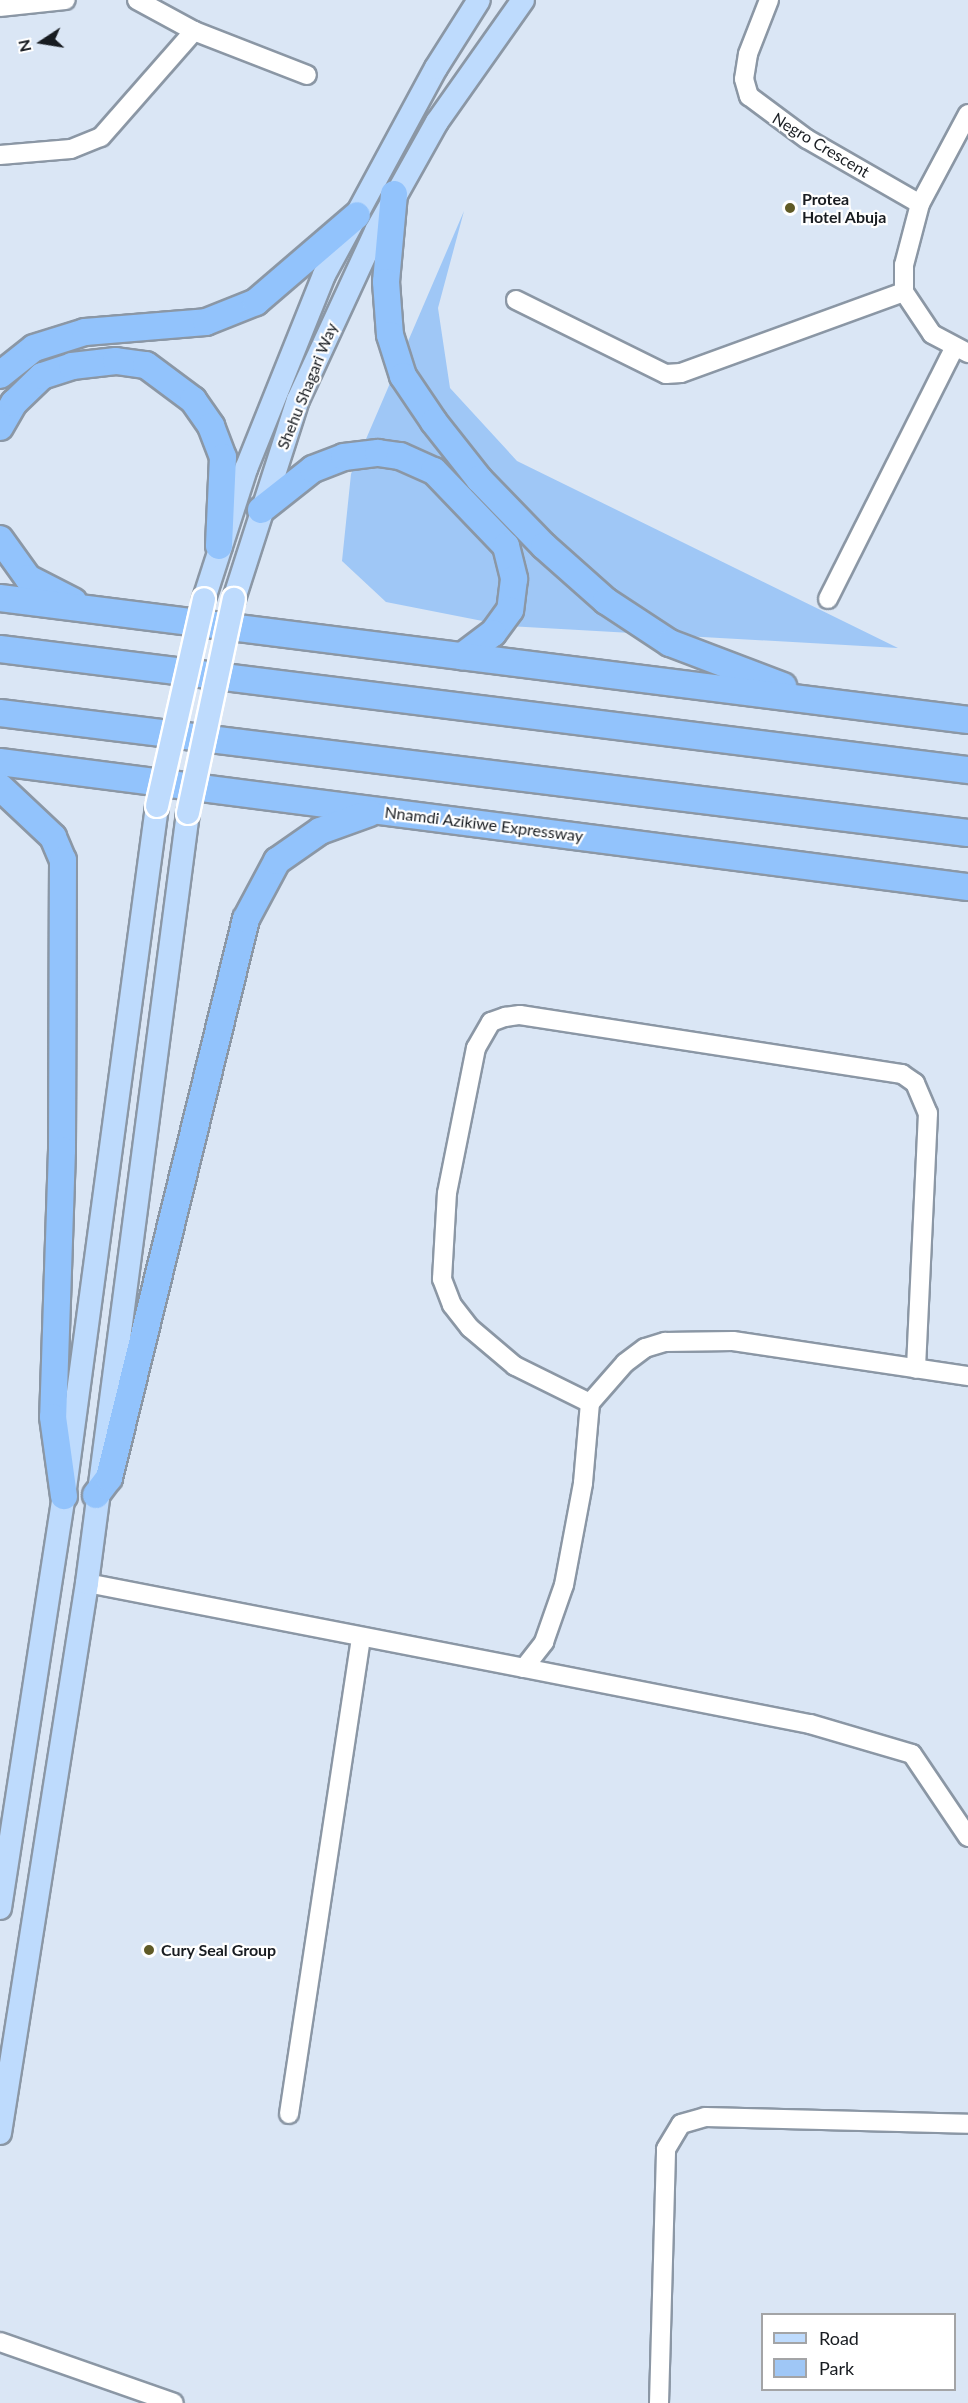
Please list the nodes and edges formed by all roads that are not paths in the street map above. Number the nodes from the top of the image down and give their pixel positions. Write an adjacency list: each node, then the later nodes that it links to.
1 (66, 0): 6 (street)
2 (138, 0): 7 (street)
3 (479, 0): 13 (main road, Shehu Shagari Way)
4 (523, 0): 11 (main road, Shehu Shagari Way)
5 (769, 0): 12 (street, Negro Crescent)
6 (0, 7)
7 (194, 31): 8 (street); 10 (street)
8 (307, 75)
9 (968, 114): 12 (street)
10 (0, 155)
11 (394, 194): 19 (main road, Shehu Shagari Way); 27 (highway)
12 (920, 204): 14 (street)
13 (357, 215): 17 (highway); 21 (main road, Shehu Shagari Way)
14 (904, 292): 15 (street); 16 (street)
15 (516, 300)
16 (961, 350): 23 (street)
17 (0, 375)
18 (0, 427): 21 (highway)
19 (261, 510): 26 (highway); 39 (main road, Shehu Shagari Way, bridge)
20 (0, 539): 24 (highway)
21 (219, 546): 40 (main road, Shehu Shagari Way, bridge)
22 (0, 598): 24 (highway)
23 (828, 599)
24 (90, 609): 26 (highway)
25 (0, 649): 31 (highway)
26 (462, 656): 27 (highway)
27 (823, 701): 29 (highway)
28 (0, 713): 34 (highway)
29 (968, 720)
30 (0, 762): 33 (highway, Nnamdi Azikiwe Expressway)
31 (968, 770)
32 (0, 787): 40 (highway)
33 (372, 810): 35 (highway, Nnamdi Azikiwe Expressway); 39 (highway)
34 (968, 833)
35 (968, 887)
36 (916, 1369): 37 (street); 38 (street); 38 (street)
37 (968, 1376)
38 (590, 1403): 43 (street)
39 (96, 1495): 41 (main road, Shehu Shagari Way)
40 (64, 1496): 45 (main road, Shehu Shagari Way)
41 (87, 1583): 42 (street); 46 (main road, Shehu Shagari Way)
42 (360, 1637): 43 (street); 47 (street)
43 (524, 1668): 44 (street)
44 (968, 1837)
45 (0, 1908)
46 (3, 2090): 49 (main road, Shehu Shagari Way)
47 (289, 2114)
48 (968, 2124): 52 (street)
49 (0, 2133)
50 (0, 2343): 51 (street)
51 (174, 2403)
52 (659, 2403)

